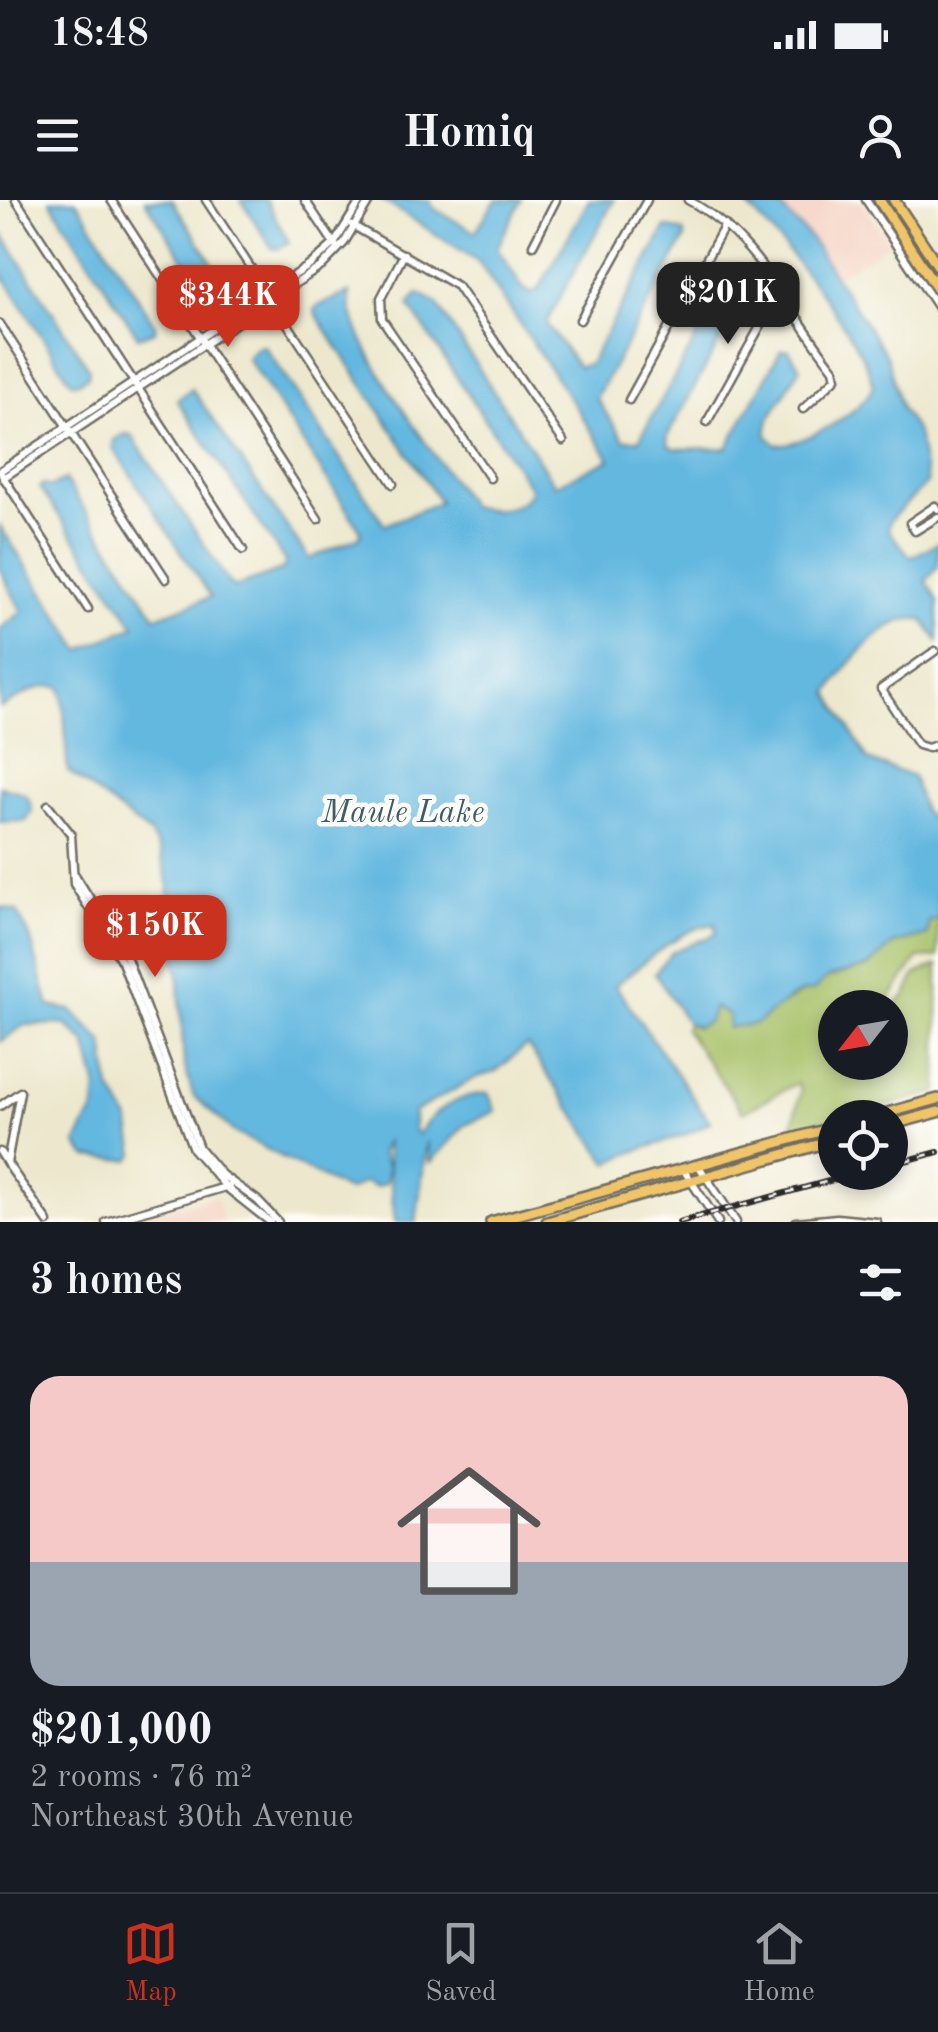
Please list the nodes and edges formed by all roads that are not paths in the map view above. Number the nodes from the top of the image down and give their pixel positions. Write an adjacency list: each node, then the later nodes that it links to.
1 (16, 200): 28 (street)
2 (111, 200): 27 (street)
3 (206, 200): 23 (street)
4 (305, 200): 18 (street)
5 (370, 200): 15 (street)
6 (556, 200): 17 (street)
7 (647, 200): 25 (street)
8 (688, 200): 16 (street)
9 (866, 200): 14 (street)
10 (878, 200): 14 (main road)
11 (894, 200): 13 (main road)
12 (359, 201): 15 (street)
13 (902, 212): 14 (street); 20 (main road)
14 (887, 222): 22 (main road); 24 (street)
15 (351, 225): 18 (street); 19 (street)
16 (726, 225): 21 (street); 29 (street)
17 (533, 245)
18 (336, 246): 23 (street)
19 (404, 254): 33 (street); 35 (street)
20 (938, 266)
21 (781, 289): 30 (street); 31 (street)
22 (938, 290)
23 (269, 297): 27 (street); 36 (street)
24 (938, 308)
25 (580, 320)
26 (0, 324): 32 (street)
27 (202, 342): 28 (street); 39 (street)
28 (135, 386): 32 (street); 40 (street)
29 (629, 400)
30 (803, 409)
31 (707, 422)
32 (69, 430): 34 (street); 41 (street)
33 (563, 441)
34 (1, 474): 42 (street)
35 (490, 478)
36 (393, 484)
37 (938, 509): 38 (street)
38 (938, 517)
39 (318, 518)
40 (243, 550)
41 (166, 579)
42 (88, 609)
43 (935, 651): 44 (street)
44 (938, 744)
45 (48, 805): 59 (street)
46 (938, 1099): 48 (main road)
47 (0, 1106): 54 (street)
48 (908, 1107)
49 (938, 1112): 50 (main road)
50 (908, 1120)
51 (818, 1132): 55 (main road)
52 (818, 1145): 57 (main road)
53 (0, 1152): 54 (street)
54 (7, 1162): 62 (street)
55 (698, 1165): 56 (main road); 57 (street)
56 (684, 1169): 58 (street); 60 (main road)
57 (706, 1176): 58 (main road); 68 (street)
58 (691, 1181): 66 (main road); 67 (street)
59 (230, 1186): 63 (street); 64 (street)
60 (502, 1220): 65 (main road)
61 (816, 1221): 69 (street); 70 (street)
62 (48, 1222)
63 (106, 1222)
64 (274, 1222)
65 (491, 1222)
66 (547, 1222)
67 (718, 1222)
68 (736, 1222)
69 (796, 1222)
70 (877, 1222)

